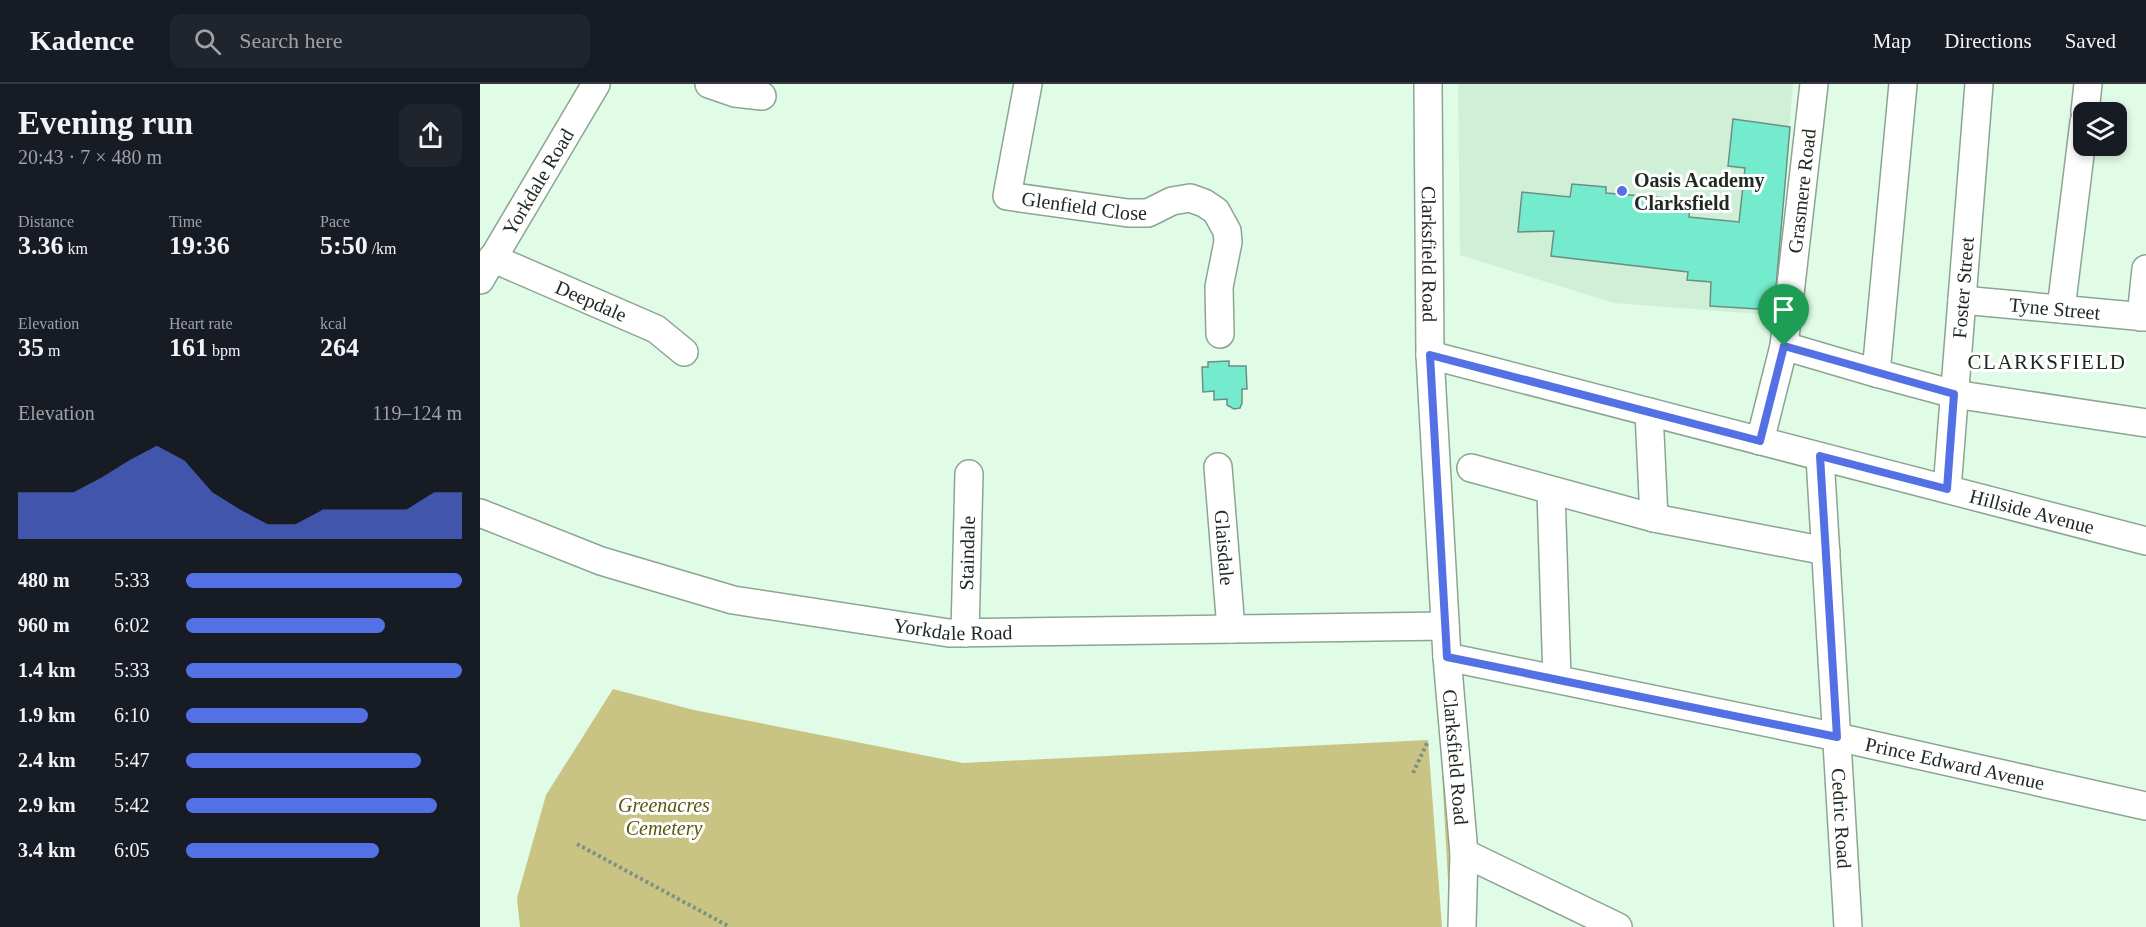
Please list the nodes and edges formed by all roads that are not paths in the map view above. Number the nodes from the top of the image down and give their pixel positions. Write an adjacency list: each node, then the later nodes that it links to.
1 (596, 84): 12 (street, Yorkdale Road)
2 (710, 84): 9 (street)
3 (1028, 84): 17 (street, Glenfield Close)
4 (1428, 84): 20 (street, Clarksfield Road)
5 (1814, 84): 18 (street, Grasmere Road)
6 (1904, 84): 21 (street)
7 (1979, 84): 14 (street, Foster Street)
8 (2088, 84): 10 (street)
9 (762, 96)
10 (2086, 102)
11 (2080, 156): 15 (street)
12 (486, 269): 19 (street, Deepdale)
13 (2146, 269): 16 (street)
14 (1962, 300): 15 (street, Tyne Street); 22 (street, Foster Street)
15 (2061, 309): 16 (street, Tyne Street)
16 (2144, 317)
17 (1220, 334)
18 (1784, 346): 21 (street); 25 (street, Grasmere Road)
19 (684, 352)
20 (1430, 355): 23 (street, Hillside Avenue); 36 (street, Clarksfield Road)
21 (1875, 373): 22 (street)
22 (1954, 394): 24 (street); 30 (street, Foster Street)
23 (1649, 412): 25 (street, Hillside Avenue); 33 (street)
24 (2146, 423)
25 (1760, 441): 26 (street, Hillside Avenue)
26 (1820, 456): 30 (street, Hillside Avenue); 35 (street, Cedric Road)
27 (1218, 467): 37 (street, Glaisdale)
28 (1472, 468): 31 (street)
29 (969, 474): 38 (street, Staindale)
30 (1947, 489): 34 (street, Hillside Avenue)
31 (1551, 491): 33 (street); 40 (street)
32 (480, 513): 38 (street, Yorkdale Road)
33 (1654, 518): 35 (street)
34 (2146, 541)
35 (1826, 551): 41 (street, Cedric Road)
36 (1445, 626): 37 (street, Yorkdale Road); 39 (street, Clarksfield Road)
37 (1231, 629): 38 (street, Yorkdale Road)
38 (966, 633)
39 (1447, 657): 40 (street, Prince Edward Avenue); 43 (street, Clarksfield Road)
40 (1557, 679): 41 (street, Prince Edward Avenue)
41 (1837, 737): 42 (street, Prince Edward Avenue); 46 (street, Cedric Road)
42 (2146, 806)
43 (1464, 853): 44 (street, Clarksfield Road); 45 (street)
44 (1462, 927)
45 (1618, 927)
46 (1848, 927)

